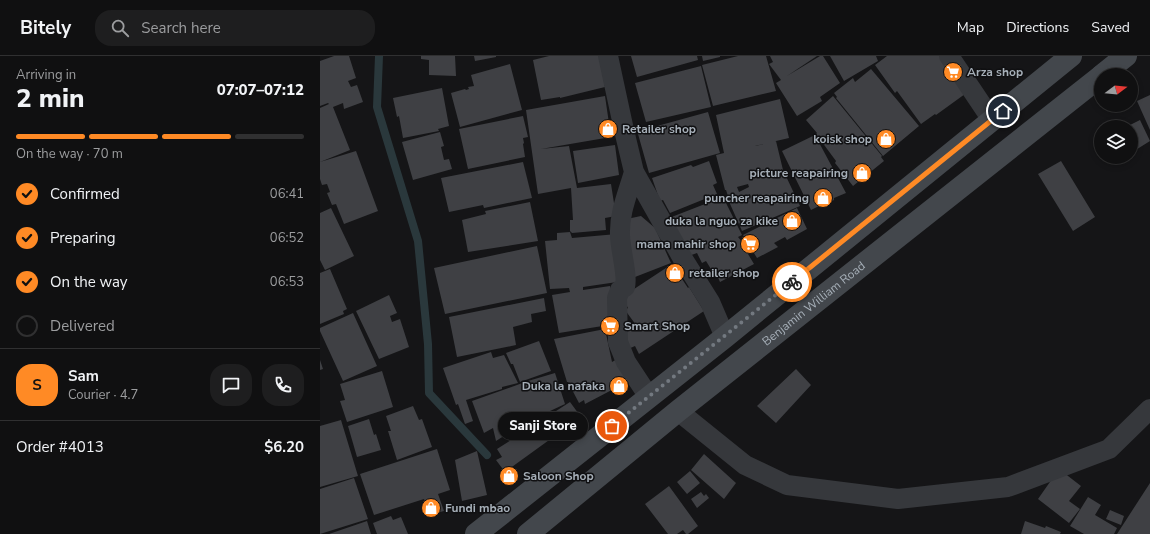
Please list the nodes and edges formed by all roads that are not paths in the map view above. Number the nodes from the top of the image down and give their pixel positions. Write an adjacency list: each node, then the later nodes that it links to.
1 (608, 56): 8 (street)
2 (949, 56): 7 (street)
3 (1071, 56): 7 (main road)
4 (1126, 56): 5 (main road, Benjamin William Road)
5 (1111, 68)
6 (1094, 81): 12 (main road, Benjamin William Road)
7 (992, 120): 9 (main road)
8 (634, 172): 9 (street); 10 (street)
9 (725, 336): 10 (main road)
10 (649, 397): 13 (main road)
11 (1150, 409): 12 (street)
12 (678, 410): 14 (main road, Benjamin William Road)
13 (476, 534)
14 (528, 534)

